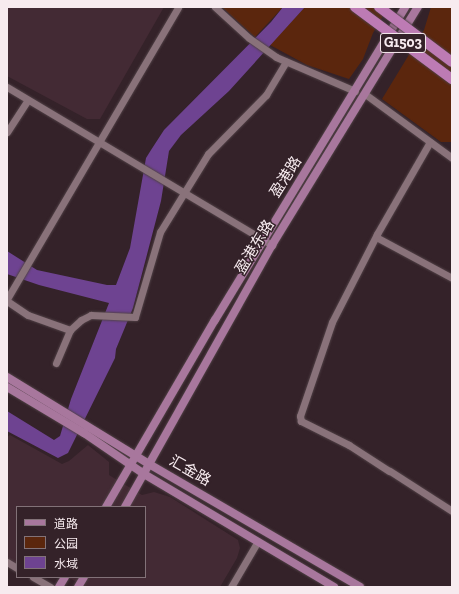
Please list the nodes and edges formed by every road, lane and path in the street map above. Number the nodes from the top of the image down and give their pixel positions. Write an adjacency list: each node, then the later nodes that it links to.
1 (178, 7): 16 (street)
2 (215, 7): 7 (street)
3 (355, 7): 9 (highway, G1503, bridge)
4 (379, 7): 8 (highway, G1503, bridge)
5 (405, 7): 11 (main road, 盈港路)
6 (418, 7): 12 (main road, 盈港东路)
7 (286, 62): 11 (street); 18 (street)
8 (452, 62)
9 (452, 79)
10 (7, 87): 13 (street)
11 (355, 91): 20 (main road, 盈港路)
12 (365, 94): 15 (street); 21 (main road, 盈港东路)
13 (28, 100): 14 (street); 16 (street)
14 (7, 132)
15 (430, 142): 17 (street); 19 (street)
16 (100, 143): 18 (street); 23 (street)
17 (452, 158)
18 (184, 192): 20 (street); 24 (street)
19 (376, 237): 22 (street); 34 (street)
20 (264, 241): 21 (street); 28 (main road, 盈港路)
21 (272, 245): 29 (main road, 盈港东路)
22 (452, 278)
23 (7, 300): 24 (street)
24 (70, 330): 25 (street)
25 (56, 363)
26 (7, 377): 28 (main road, 汇金路)
27 (7, 387): 30 (main road, 汇金路)
28 (136, 456): 29 (main road, 汇金路); 30 (main road, 盈港路)
29 (149, 464): 31 (main road, 盈港东路); 46 (main road, 汇金路)
30 (131, 466): 31 (main road, 汇金路); 32 (main road)
31 (144, 474): 33 (main road, 盈港东路); 35 (main road, 汇金路)
32 (107, 506)
33 (126, 506)
34 (452, 511)
35 (258, 541): 44 (street); 45 (main road, 汇金路)
36 (7, 562): 37 (street)
37 (16, 567)
38 (35, 578): 41 (street)
39 (64, 578): 42 (main road)
40 (83, 578): 43 (main road)
41 (50, 587)
42 (59, 587)
43 (78, 587)
44 (232, 587)
45 (334, 587)
46 (360, 587)

